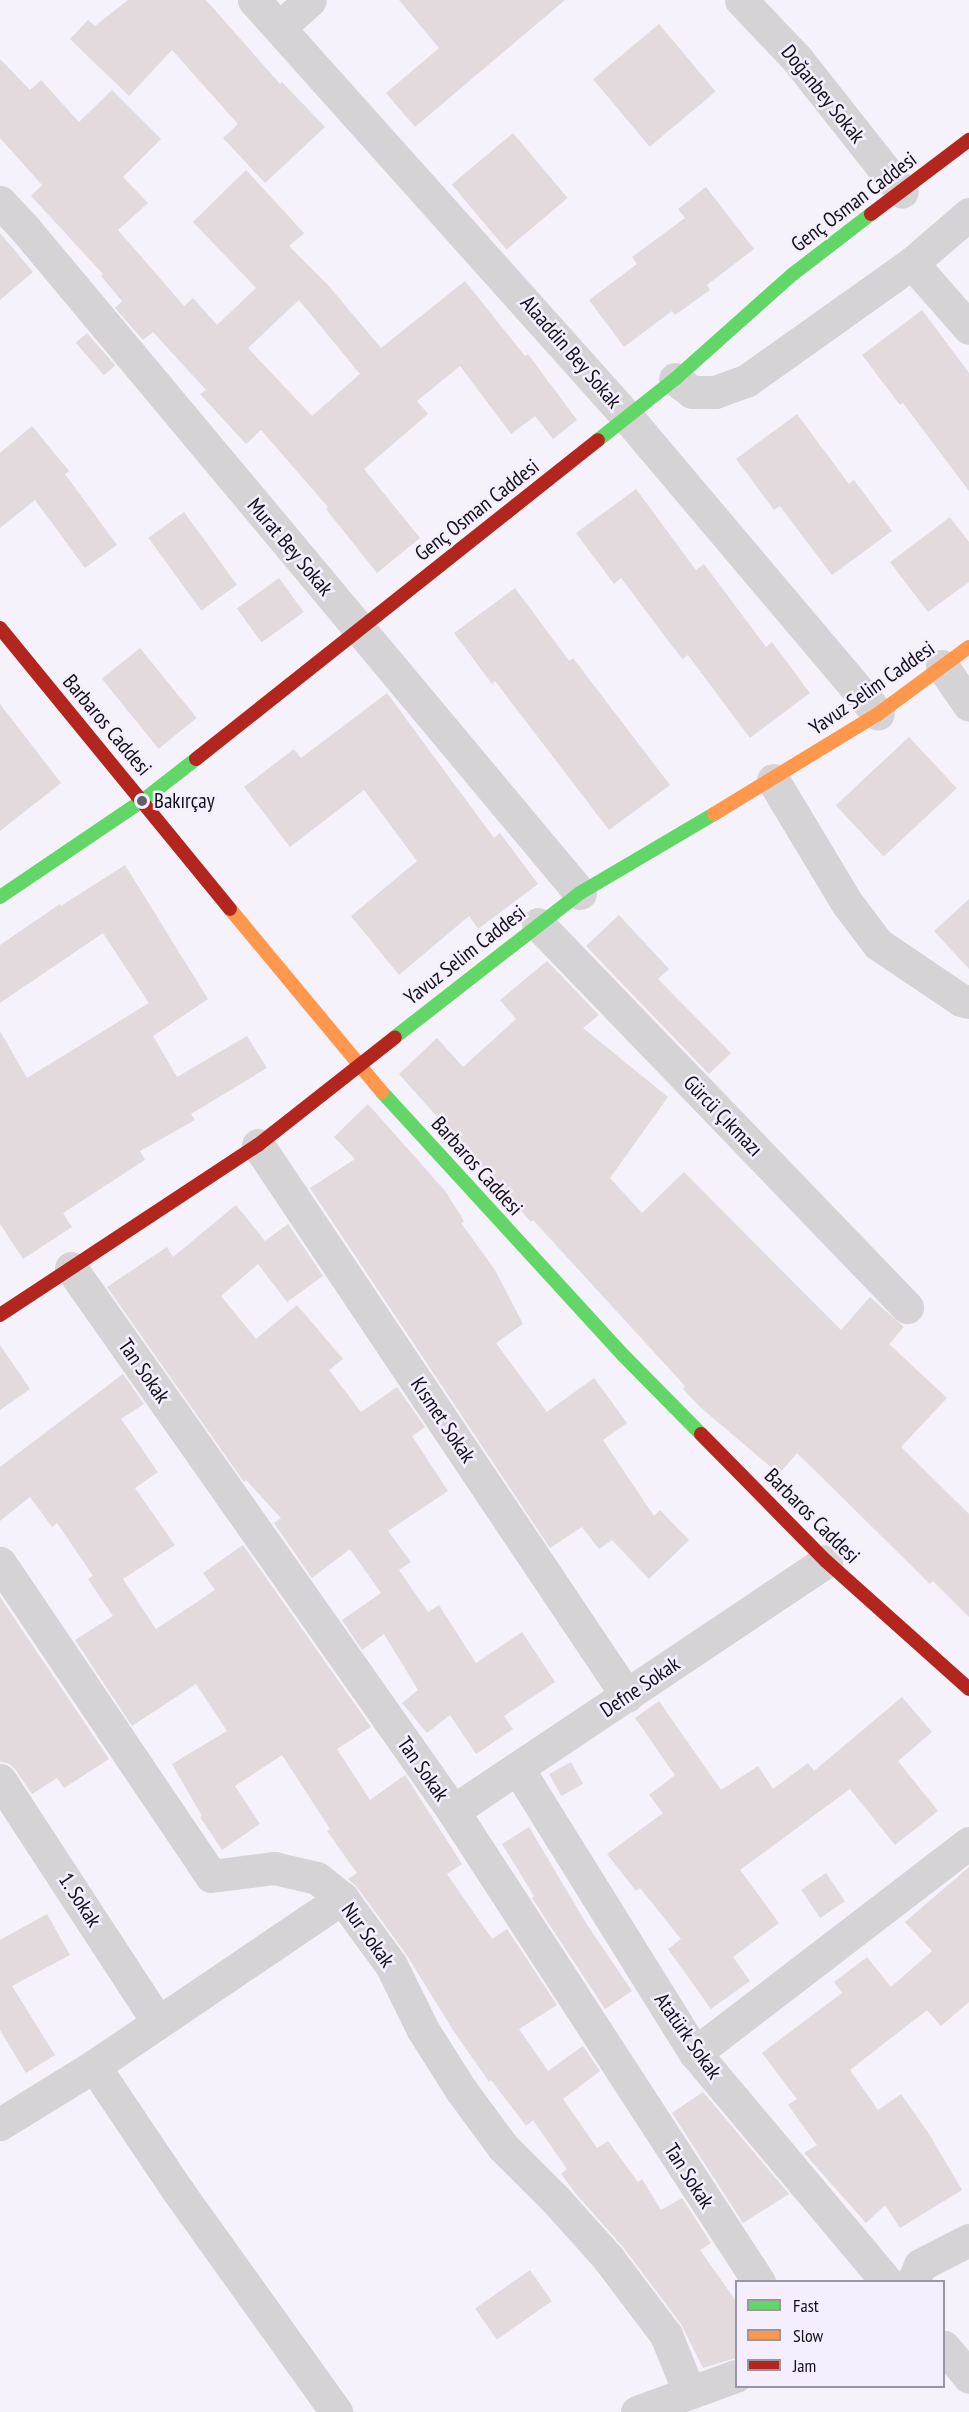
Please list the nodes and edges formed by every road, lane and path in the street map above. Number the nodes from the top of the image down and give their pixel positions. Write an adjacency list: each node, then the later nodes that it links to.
1 (254, 0): 4 (street, Alaaddin Bey Sokak)
2 (310, 0): 4 (street)
3 (741, 0): 6 (street, Doğanbey Sokak)
4 (280, 27): 12 (street, Alaaddin Bey Sokak)
5 (969, 140): 6 (street, Genç Osman Caddesi)
6 (902, 192): 11 (street, Genç Osman Caddesi)
7 (0, 202): 14 (street, Murat Bey Sokak)
8 (969, 214): 9 (street)
9 (912, 264): 10 (street); 11 (street)
10 (969, 328)
11 (675, 380): 12 (street, Genç Osman Caddesi)
12 (628, 417): 14 (street, Genç Osman Caddesi); 18 (street, Alaaddin Bey Sokak)
13 (0, 628): 20 (street, Barbaros Caddesi)
14 (359, 630): 20 (street, Genç Osman Caddesi); 21 (street, Murat Bey Sokak)
15 (969, 647): 16 (street, Yavuz Selim Caddesi)
16 (942, 666): 17 (street); 18 (street, Yavuz Selim Caddesi)
17 (969, 705)
18 (878, 714): 19 (street, Yavuz Selim Caddesi)
19 (773, 780): 21 (street, Yavuz Selim Caddesi); 24 (street)
20 (142, 801): 22 (street, Genç Osman Caddesi); 25 (street, Barbaros Caddesi)
21 (580, 893): 23 (street, Yavuz Selim Caddesi)
22 (0, 897)
23 (538, 924): 25 (street, Yavuz Selim Caddesi); 28 (street, Gürcü Çıkmazı)
24 (969, 1002)
25 (358, 1065): 26 (street, Yavuz Selim Caddesi); 30 (street, Barbaros Caddesi)
26 (258, 1145): 27 (street, Yavuz Selim Caddesi); 33 (street, Kısmet Sokak)
27 (71, 1268): 29 (street, Yavuz Selim Caddesi); 36 (street, Tan Sokak)
28 (907, 1307)
29 (0, 1315)
30 (826, 1561): 32 (street, Barbaros Caddesi); 33 (street, Defne Sokak)
31 (0, 1563): 38 (street, Nur Sokak)
32 (969, 1689)
33 (627, 1696): 34 (street, Defne Sokak)
34 (518, 1769): 36 (street, Defne Sokak); 40 (street, Atatürk Sokak)
35 (0, 1780): 39 (street, 1. Sokak)
36 (453, 1811): 44 (street, Tan Sokak)
37 (969, 1844): 40 (street)
38 (342, 1898): 39 (street); 50 (street, Nur Sokak)
39 (158, 2022): 41 (street)
40 (695, 2053): 45 (street, Atatürk Sokak)
41 (94, 2066): 42 (street); 51 (street)
42 (0, 2124)
43 (969, 2240): 46 (street)
44 (758, 2280)
45 (885, 2280)
46 (914, 2280)
47 (945, 2348): 49 (street)
48 (735, 2376): 50 (street)
49 (969, 2377)
50 (689, 2392): 52 (street)
51 (336, 2412)
52 (637, 2412)

